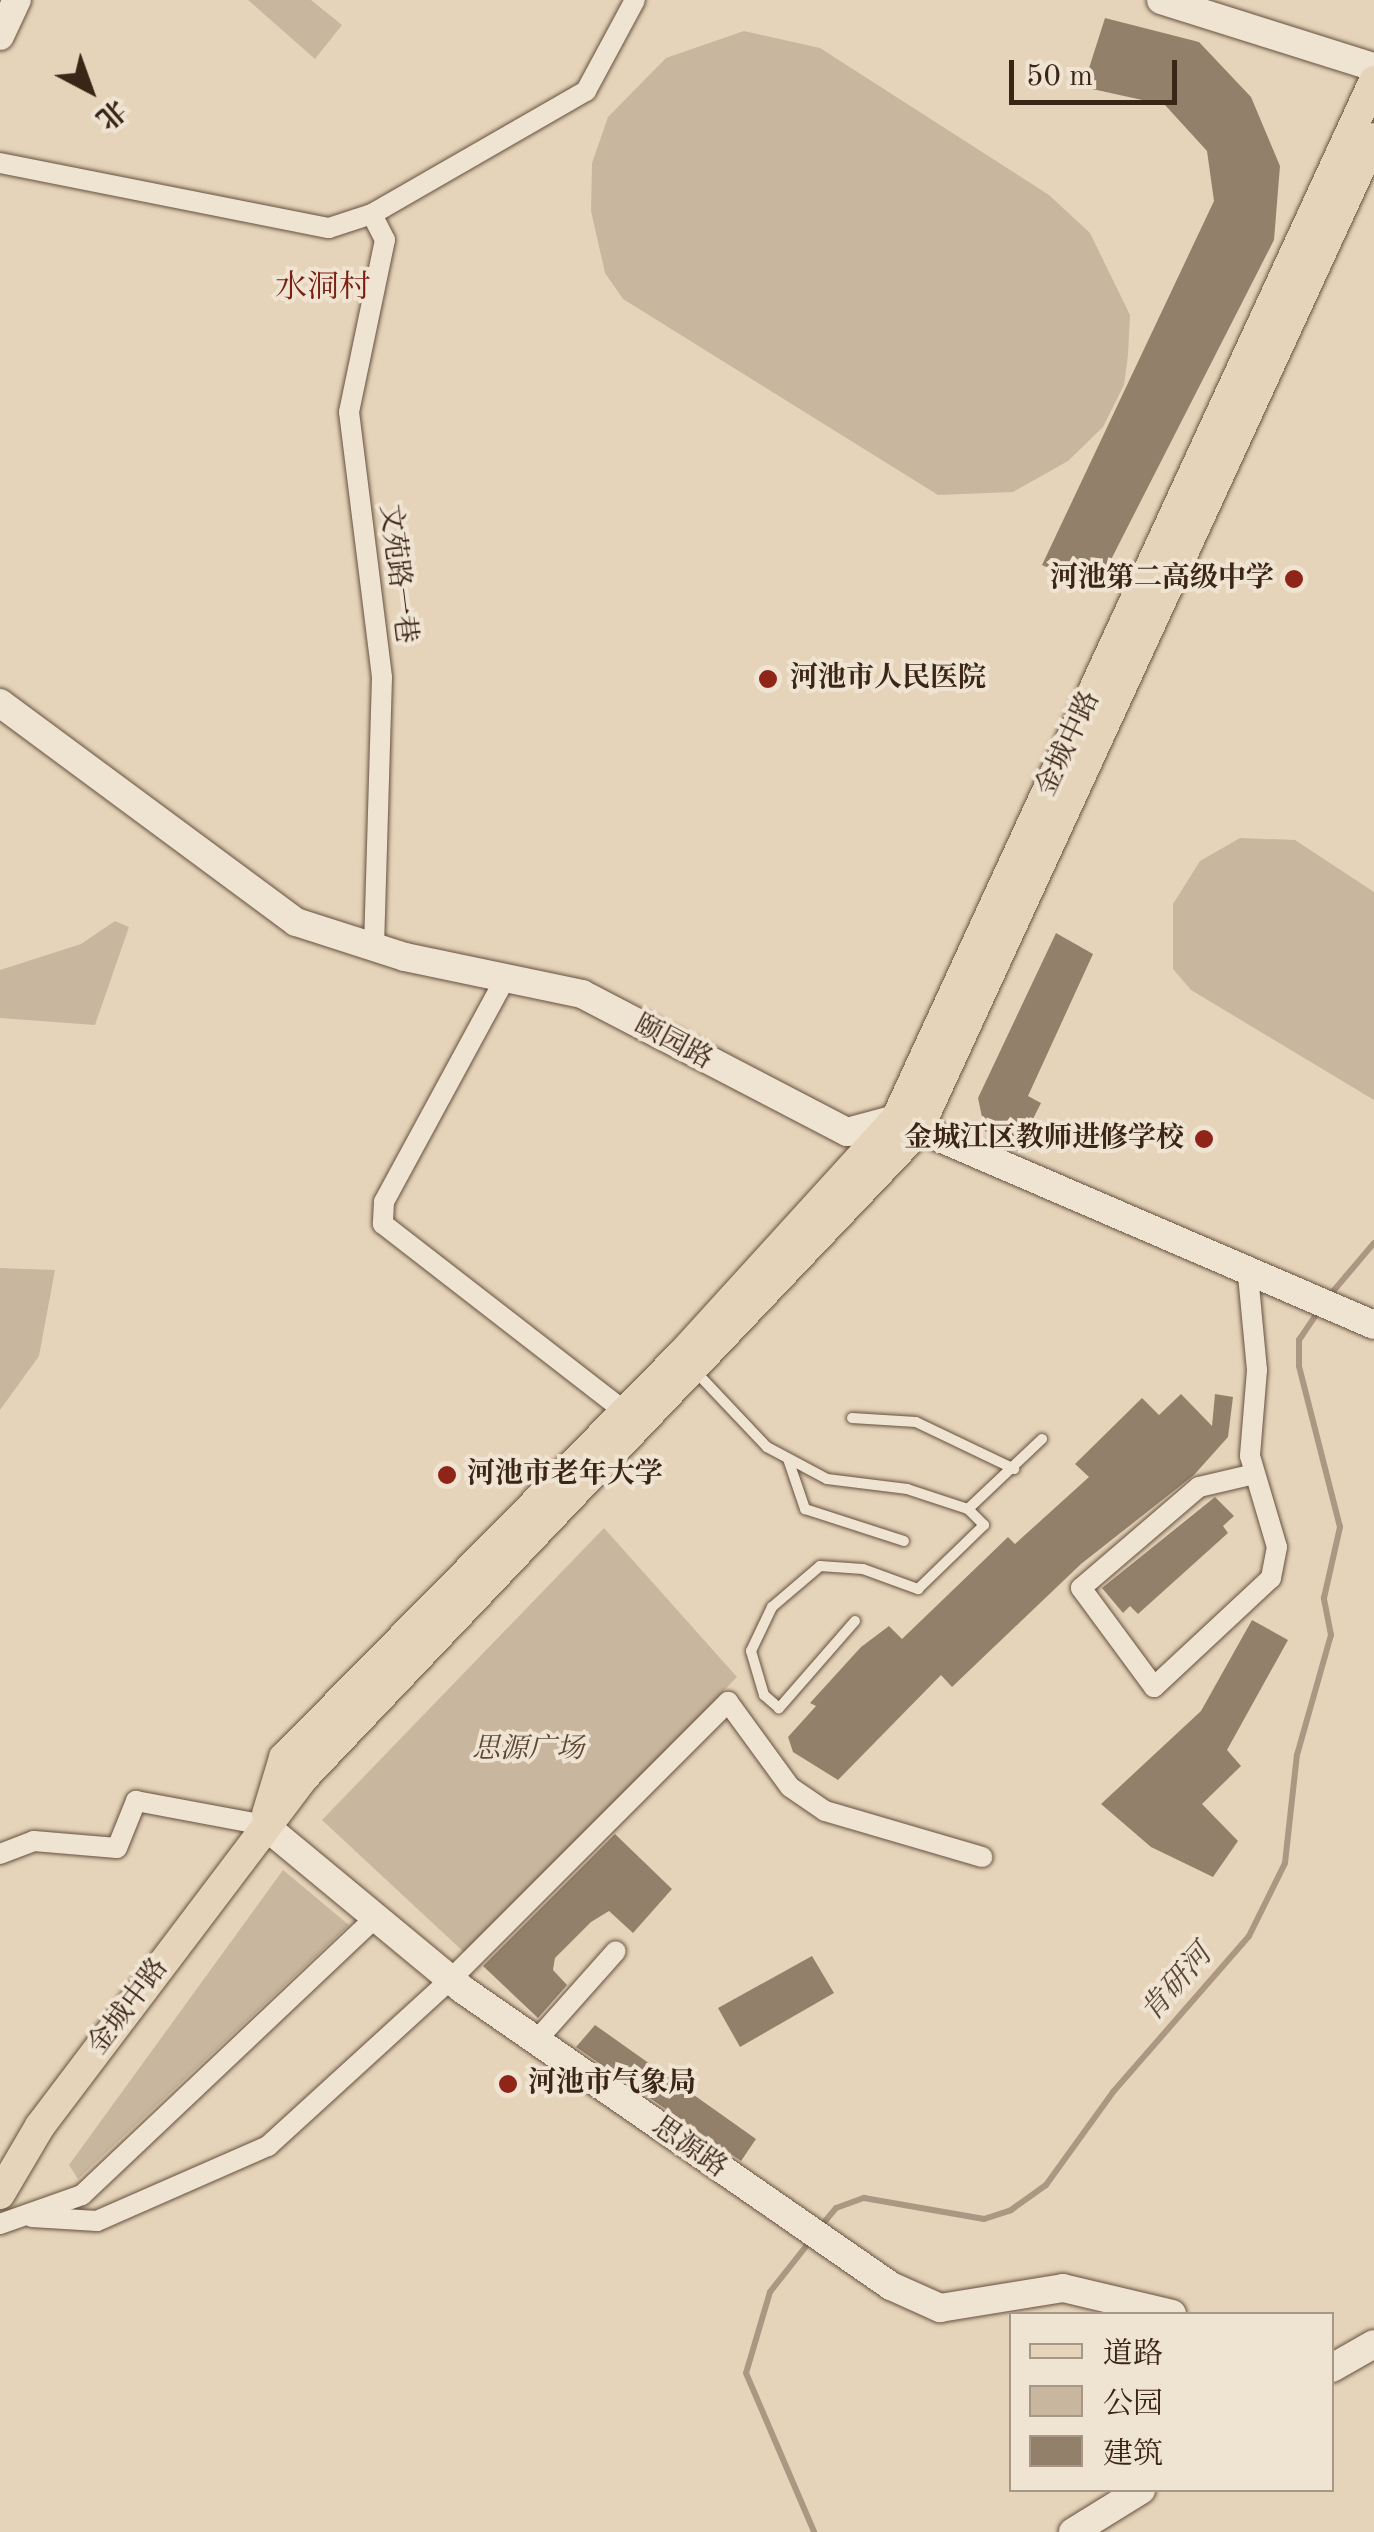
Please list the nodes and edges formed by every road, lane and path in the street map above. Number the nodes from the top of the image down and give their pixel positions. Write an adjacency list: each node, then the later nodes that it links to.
1 (17, 0): 4 (street)
2 (635, 0): 9 (street)
3 (1161, 0): 5 (street)
4 (0, 36)
5 (1374, 67)
6 (1374, 81): 13 (main road, 金城中路)
7 (1374, 138): 13 (main road, 金城中路)
8 (0, 163): 9 (street)
9 (372, 214): 11 (street, 文苑路一巷)
10 (0, 703): 11 (street, 颐园路)
11 (374, 947): 12 (street, 颐园路)
12 (506, 977): 13 (street, 颐园路); 17 (street)
13 (907, 1126): 14 (street); 16 (main road, 金城中路)
14 (1248, 1274): 15 (street); 22 (street)
15 (1374, 1325)
16 (689, 1363): 17 (main road); 20 (lane); 26 (main road)
17 (625, 1412): 26 (main road)
18 (852, 1418): 21 (lane)
19 (1042, 1439): 21 (lane)
20 (788, 1458): 23 (lane); 24 (lane)
21 (1014, 1469): 23 (lane)
22 (1255, 1474): 22 (street)
23 (968, 1509): 25 (lane)
24 (904, 1540)
25 (855, 1621)
26 (264, 1824): 27 (street); 29 (street, 思源路); 33 (main road, 金城中路)
27 (0, 1854)
28 (982, 1857): 31 (street)
29 (376, 1917): 31 (street, 思源路); 34 (street)
30 (616, 1951): 32 (street)
31 (451, 1979): 32 (street, 思源路); 34 (street)
32 (536, 2041): 36 (street, 思源路)
33 (0, 2194)
34 (32, 2217): 35 (street)
35 (0, 2224)
36 (1164, 2312)
37 (1374, 2344): 38 (street)
38 (1334, 2367)
39 (1137, 2492): 40 (street)
40 (1073, 2532)

